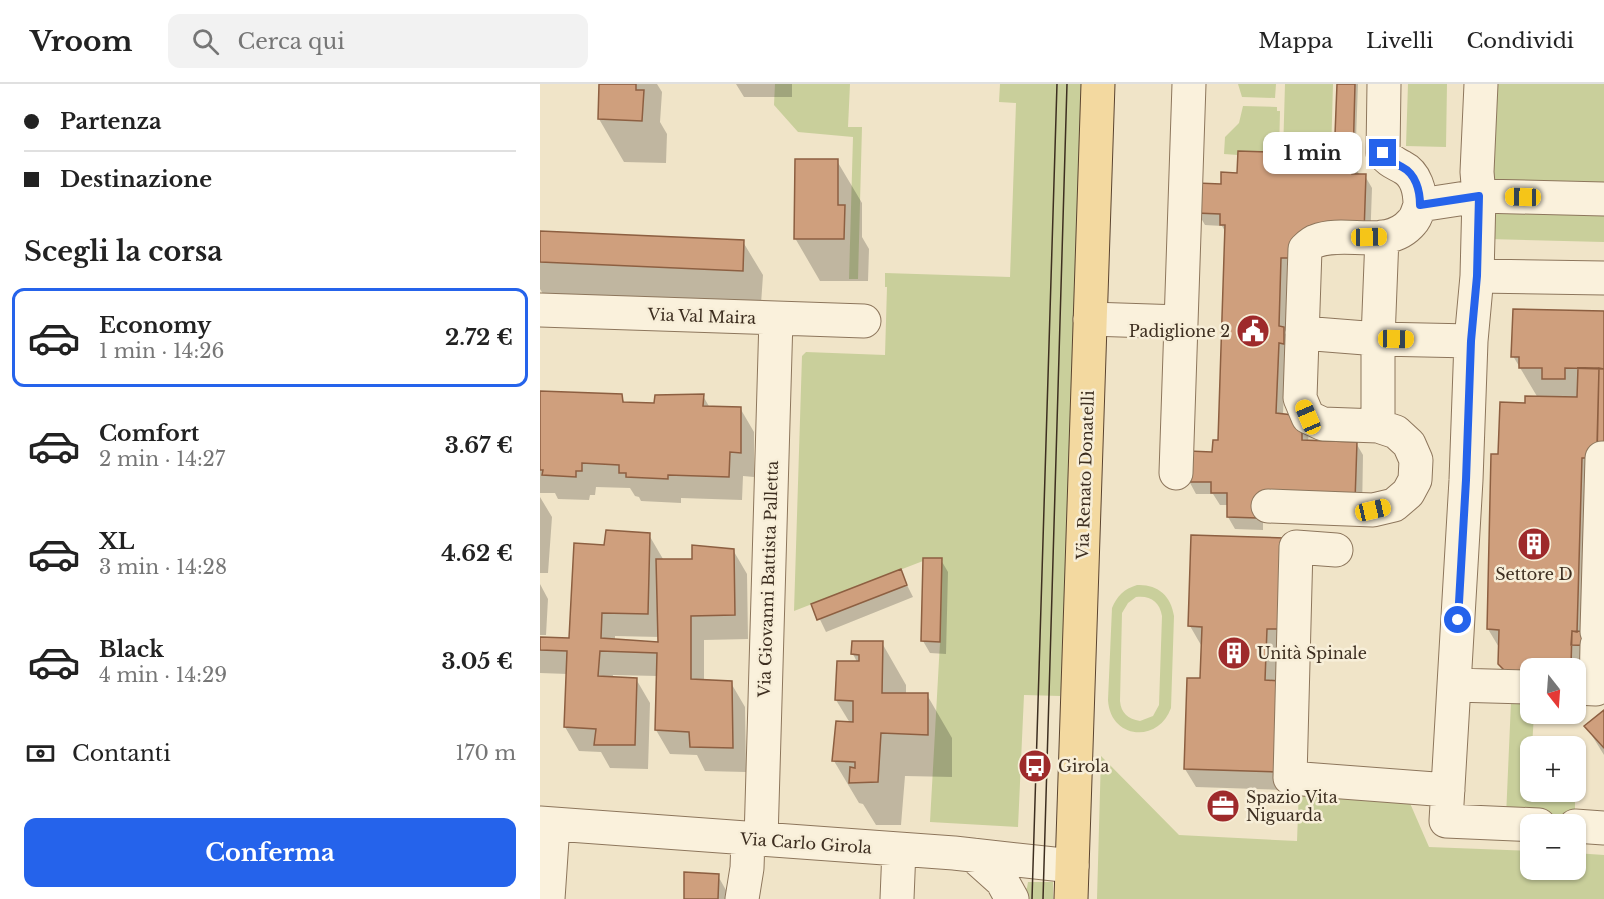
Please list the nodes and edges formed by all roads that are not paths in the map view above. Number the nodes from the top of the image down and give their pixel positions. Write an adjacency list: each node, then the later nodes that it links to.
1 (1098, 84): 13 (main road, Via Renato Donatelli)
2 (1189, 84): 15 (street)
3 (1384, 84): 7 (street)
4 (1481, 84): 5 (street)
5 (1479, 196): 6 (street); 7 (street); 9 (street)
6 (1604, 199)
7 (1420, 205): 8 (street)
8 (1382, 237): 16 (street); 17 (street)
9 (1477, 276): 10 (street); 18 (street)
10 (1604, 278)
11 (540, 310): 12 (street, Via Val Maira)
12 (776, 318): 14 (street, Via Val Maira); 34 (street, Via Giovanni Battista Palletta)
13 (1090, 319): 15 (street); 37 (main road, Via Renato Donatelli)
14 (864, 321)
15 (1181, 322): 21 (street)
16 (1302, 333): 17 (street); 19 (street)
17 (1378, 339): 18 (street); 19 (street)
18 (1471, 341): 23 (street)
19 (1378, 426): 22 (street)
20 (1602, 459): 28 (street)
21 (1176, 473)
22 (1416, 478): 23 (street); 24 (street)
23 (1466, 480): 26 (street)
24 (1268, 506)
25 (1336, 550): 29 (street)
26 (1454, 685): 27 (street); 29 (street)
27 (1520, 687)
28 (1586, 689)
29 (1448, 790): 31 (street)
30 (546, 824): 34 (street, Via Carlo Girola); 38 (street)
31 (1520, 824)
32 (1586, 827): 33 (street)
33 (1604, 828)
34 (754, 840): 35 (street, Via Carlo Girola); 39 (street, Via Giovanni Battista Palletta)
35 (899, 849): 36 (street, Via Carlo Girola); 40 (street)
36 (973, 855): 37 (street, Via Carlo Girola); 41 (street)
37 (1071, 866): 42 (main road, Via Renato Donatelli)
38 (548, 899)
39 (742, 899)
40 (897, 899)
41 (1012, 899)
42 (1071, 899)

